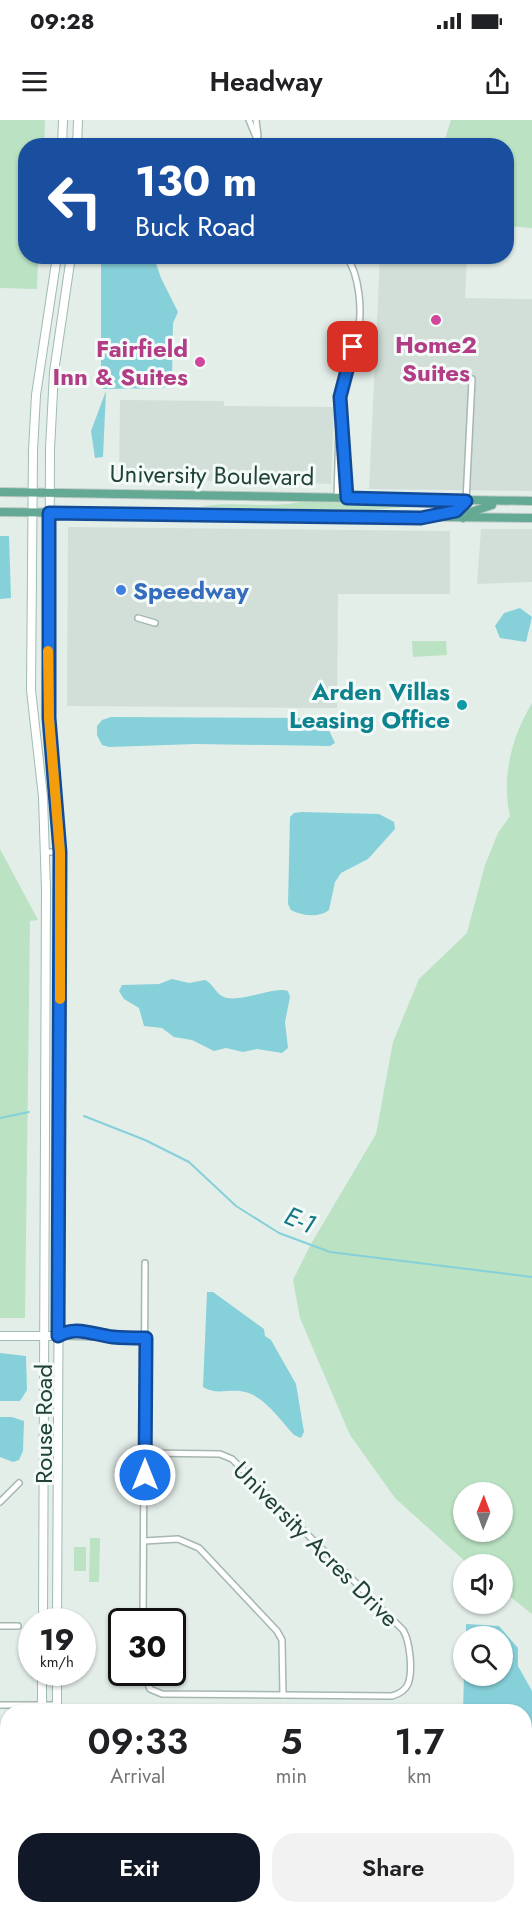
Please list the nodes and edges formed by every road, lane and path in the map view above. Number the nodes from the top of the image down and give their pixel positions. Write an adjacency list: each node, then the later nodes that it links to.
1 (63, 120): 5 (street)
2 (78, 120): 6 (street)
3 (249, 120): 7 (street)
4 (256, 120): 8 (street)
5 (62, 138)
6 (77, 138)
7 (256, 138)
8 (258, 138)
9 (56, 264): 15 (street, Rouse Road)
10 (70, 264): 16 (street, Rouse Road)
11 (352, 264): 13 (street)
12 (472, 379): 18 (street)
13 (341, 419): 17 (street); 17 (street)
14 (0, 492): 15 (main road, University Boulevard)
15 (32, 492): 16 (main road, University Boulevard); 22 (street, Rouse Road)
16 (49, 492): 17 (main road, University Boulevard); 23 (street, Rouse Road)
17 (342, 497): 18 (main road, University Boulevard)
18 (466, 501): 19 (main road, University Boulevard); 24 (main road)
19 (505, 501): 20 (main road, University Boulevard); 25 (main road)
20 (532, 501)
21 (0, 512): 22 (main road, University Boulevard)
22 (32, 513): 23 (main road, University Boulevard); 29 (street, Rouse Road)
23 (49, 513): 24 (main road, University Boulevard); 30 (street, Rouse Road)
24 (421, 518): 25 (main road, University Boulevard)
25 (463, 518): 26 (main road, University Boulevard)
26 (532, 518)
27 (138, 618): 28 (street)
28 (155, 623)
29 (46, 852): 30 (street); 33 (street, Rouse Road)
30 (60, 852): 34 (street, Rouse Road)
31 (145, 1263): 35 (street)
32 (0, 1336): 33 (street)
33 (44, 1336): 34 (street); 40 (street, Rouse Road)
34 (58, 1336): 35 (street); 41 (street, Rouse Road)
35 (146, 1338): 36 (street)
36 (145, 1453): 39 (street); 48 (street, University Acres Drive)
37 (19, 1483): 38 (street)
38 (0, 1502)
39 (144, 1541): 42 (street); 48 (street)
40 (43, 1608)
41 (57, 1608)
42 (143, 1608)
43 (0, 1626): 44 (street)
44 (18, 1626)
45 (42, 1686): 49 (street)
46 (57, 1686): 50 (street)
47 (148, 1686): 48 (street, University Acres Drive)
48 (283, 1695)
49 (42, 1704)
50 (57, 1704)

